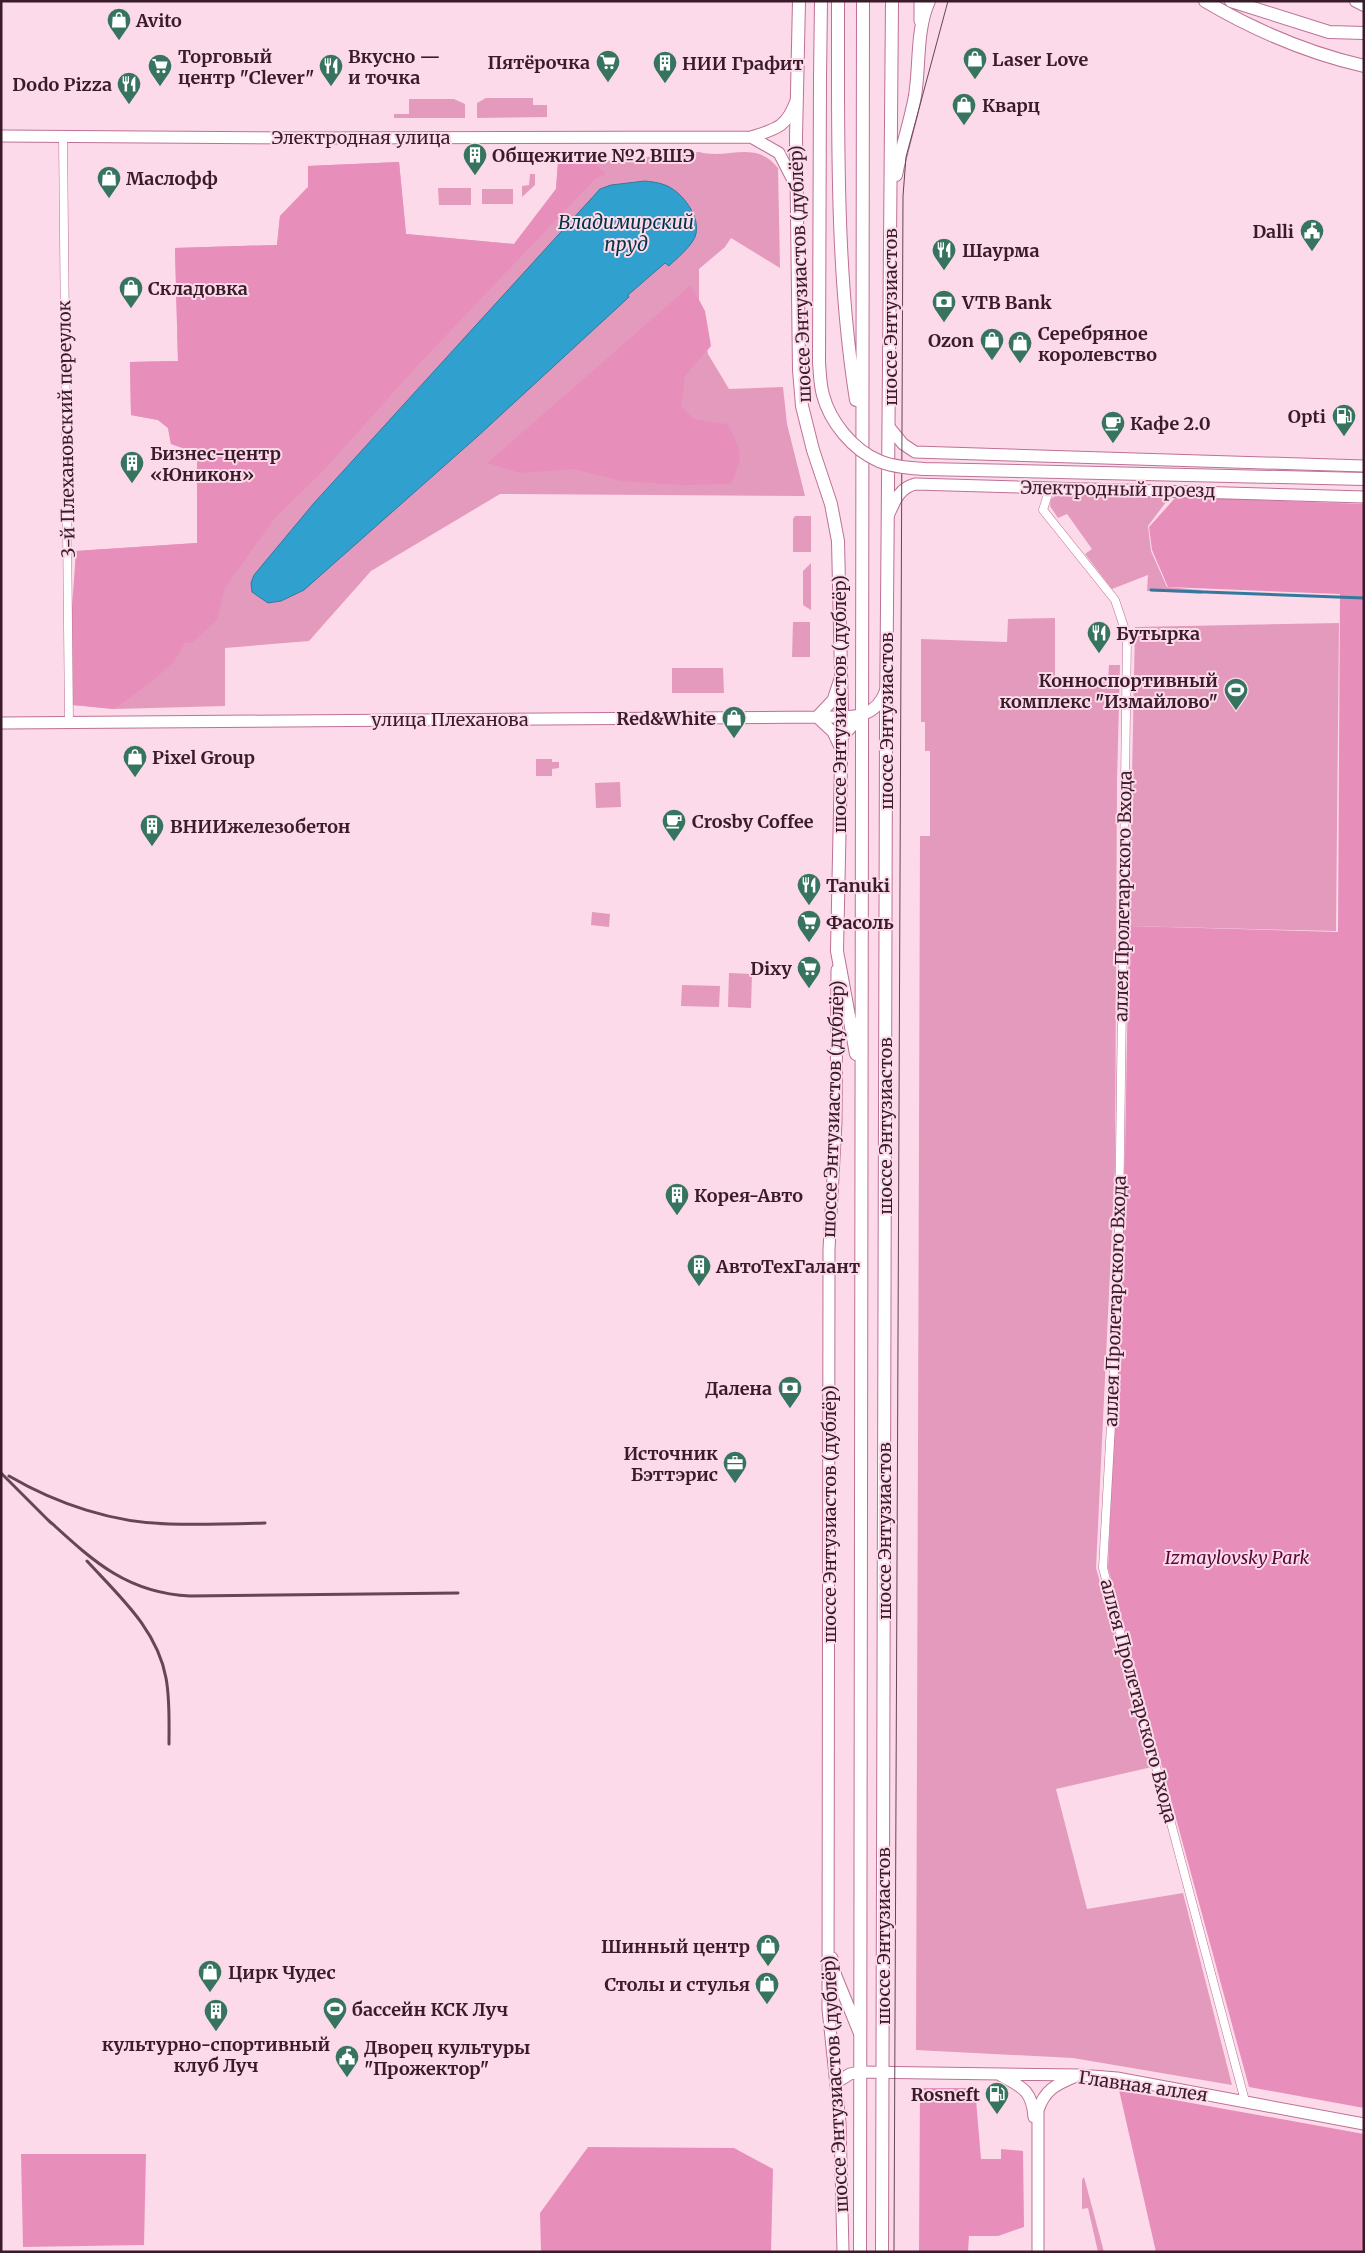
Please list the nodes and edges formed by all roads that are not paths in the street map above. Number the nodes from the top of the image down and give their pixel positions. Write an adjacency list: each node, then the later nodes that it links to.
1 (799, 1): 15 (main road, шоссе Энтузиастов (дублёр))
2 (821, 1): 25 (main road, bridge)
3 (838, 1): 22 (main road, bridge)
4 (862, 1): 22 (main road, шоссе Энтузиастов)
5 (892, 1): 20 (main road, шоссе Энтузиастов)
6 (920, 1): 13 (main road)
7 (929, 1): 13 (main road)
8 (1205, 1): 14 (main road)
9 (1231, 1): 12 (main road)
10 (1356, 1): 11 (main road)
11 (1364, 5)
12 (1364, 34)
13 (920, 40): 20 (main road)
14 (1364, 66)
15 (797, 98): 17 (main road, Электродная улица); 19 (main road, шоссе Энтузиастов (дублёр))
16 (1, 136): 18 (main road, Электродная улица)
17 (751, 136): 18 (main road, Электродная улица); 19 (main road)
18 (63, 137): 36 (street, 3-й Плехановский переулок)
19 (797, 189): 30 (main road, шоссе Энтузиастов (дублёр))
20 (890, 204): 21 (main road, шоссе Энтузиастов)
21 (889, 428): 23 (main road, Электродный проезд); 29 (main road, шоссе Энтузиастов)
22 (863, 441): 32 (main road, шоссе Энтузиастов)
23 (1227, 461): 24 (main road, Электродный проезд); 27 (main road)
24 (1364, 466)
25 (1364, 479)
26 (1059, 487): 27 (main road, Электродный проезд); 29 (main road, Электродный проезд); 47 (street, аллея Пролетарского Входа)
27 (1226, 492): 28 (main road, Электродный проезд)
28 (1364, 497)
29 (889, 514): 31 (main road, шоссе Энтузиастов)
30 (841, 677): 33 (main road, шоссе Энтузиастов (дублёр)); 34 (main road)
31 (886, 690): 32 (main road); 43 (main road, шоссе Энтузиастов)
32 (862, 715): 33 (main road, улица Плеханова); 37 (main road); 39 (main road, шоссе Энтузиастов)
33 (842, 716): 34 (main road, улица Плеханова); 37 (main road, шоссе Энтузиастов (дублёр))
34 (817, 717): 36 (main road, улица Плеханова); 37 (main road)
35 (1, 722): 36 (main road, улица Плеханова)
36 (69, 722)
37 (841, 744): 38 (main road, шоссе Энтузиастов (дублёр))
38 (837, 950): 39 (main road); 40 (main road, шоссе Энтузиастов (дублёр))
39 (861, 1076): 41 (main road, шоссе Энтузиастов)
40 (828, 1942): 41 (main road); 46 (main road, шоссе Энтузиастов (дублёр))
41 (859, 2033): 42 (main road, шоссе Энтузиастов)
42 (860, 2072): 43 (main road, Главная аллея); 46 (main road); 51 (main road, шоссе Энтузиастов)
43 (882, 2072): 44 (main road, Главная аллея); 52 (main road, шоссе Энтузиастов)
44 (999, 2074): 45 (main road, Главная аллея); 49 (main road)
45 (1080, 2075): 47 (main road, Главная аллея); 49 (main road)
46 (837, 2082): 50 (main road, шоссе Энтузиастов (дублёр))
47 (1245, 2102): 48 (main road, Главная аллея)
48 (1364, 2124)
49 (1037, 2143): 53 (main road)
50 (843, 2252)
51 (860, 2252)
52 (882, 2252)
53 (1038, 2252)

